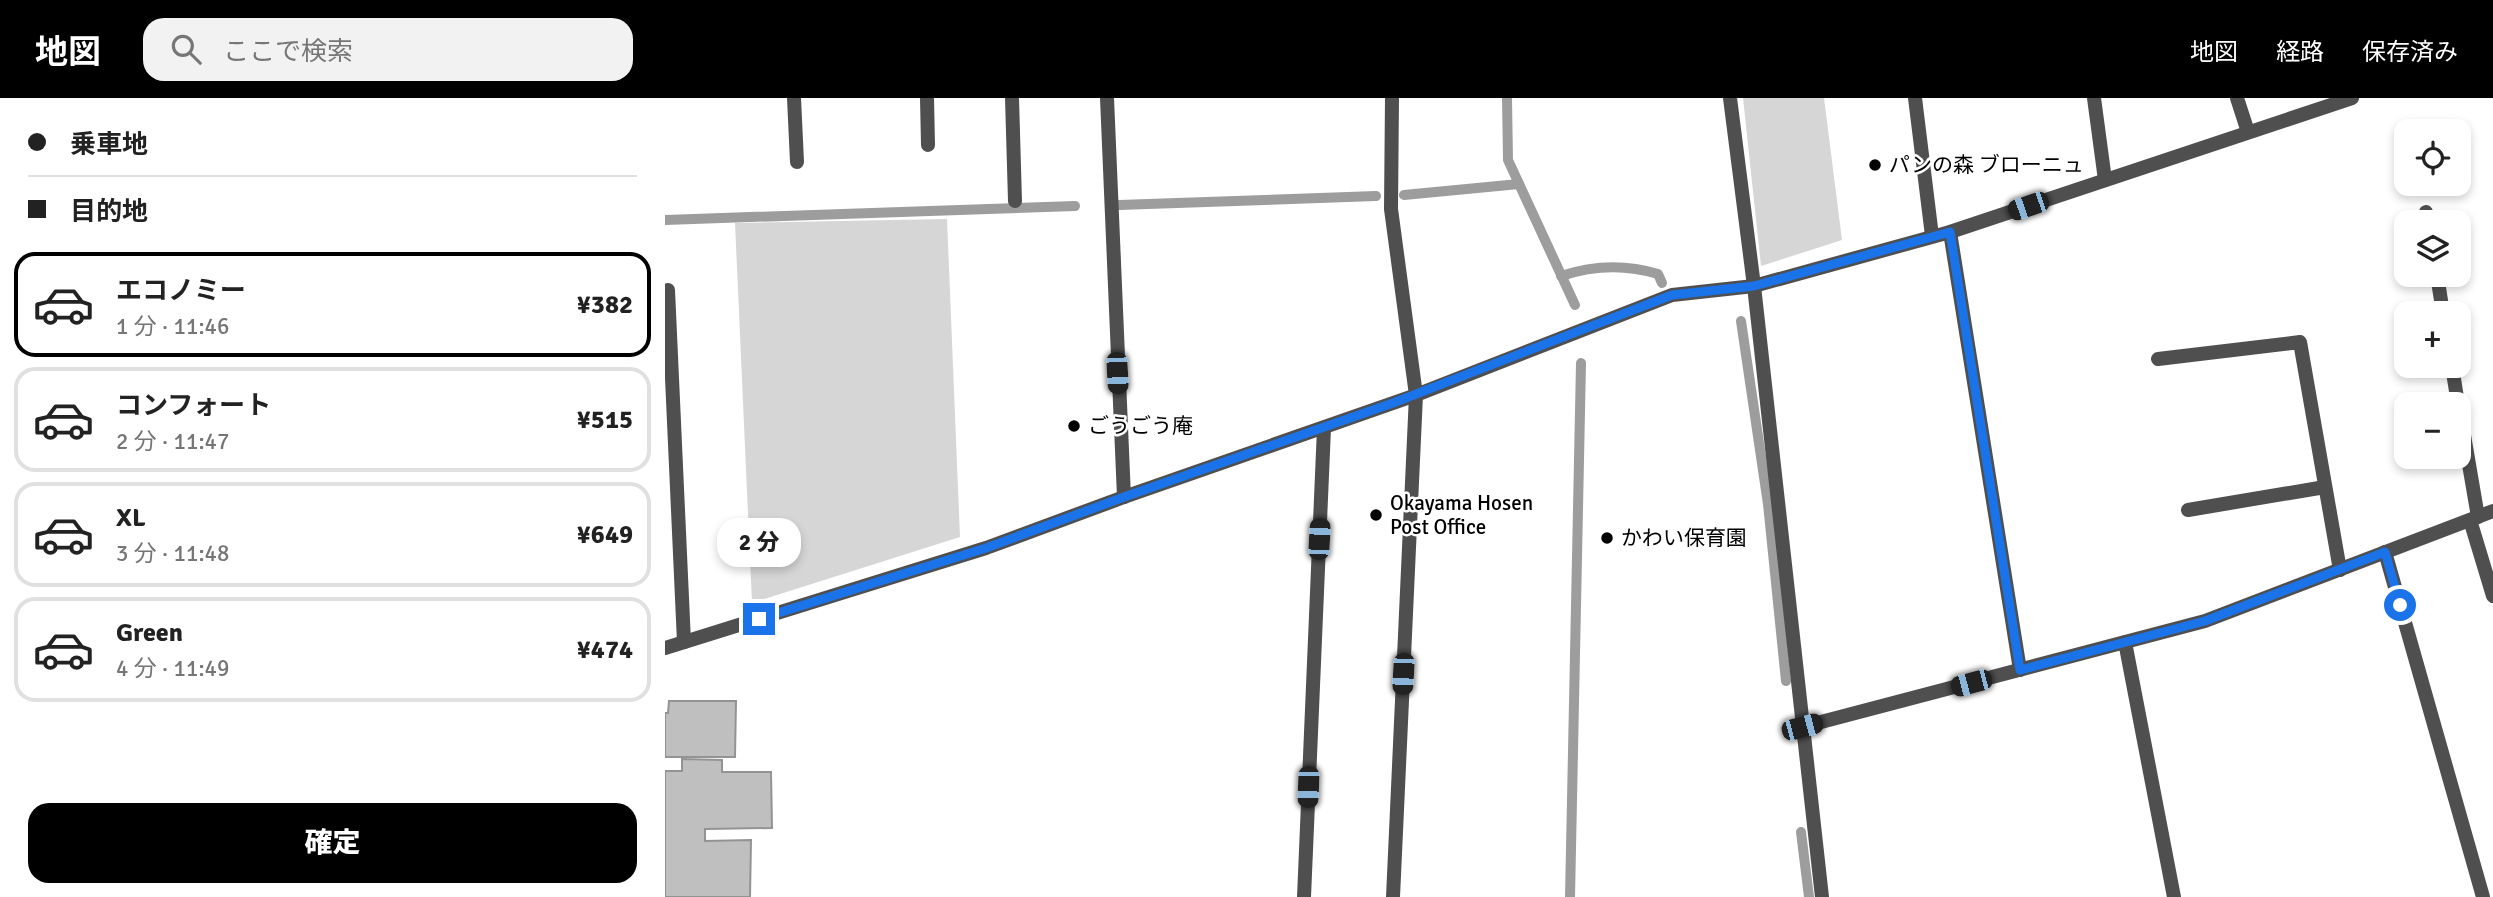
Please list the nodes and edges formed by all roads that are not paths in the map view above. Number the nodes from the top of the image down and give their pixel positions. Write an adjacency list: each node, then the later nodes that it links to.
1 (794, 98): 13 (street)
2 (927, 98): 12 (street)
3 (1012, 98): 15 (street)
4 (1107, 98): 25 (street)
5 (1392, 98): 21 (street)
6 (1730, 98): 18 (street)
7 (1915, 98): 17 (street)
8 (2094, 98): 14 (street)
9 (2237, 98): 11 (street)
10 (2352, 98): 11 (street)
11 (2248, 132): 14 (street)
12 (928, 145)
13 (797, 162)
14 (2105, 180): 16 (street)
15 (1015, 201)
16 (1950, 232): 17 (street); 35 (street)
17 (1932, 236): 18 (street)
18 (1754, 286): 21 (street); 36 (street)
19 (668, 290): 32 (street)
20 (2158, 359): 24 (street)
21 (1416, 395): 22 (street); 38 (street)
22 (1324, 429): 25 (street); 37 (street)
23 (2467, 469): 28 (street)
24 (2325, 487): 26 (street); 30 (street)
25 (1124, 497): 32 (street)
26 (2188, 510)
27 (2493, 511): 28 (street)
28 (2474, 518): 29 (street); 31 (street)
29 (2385, 552): 30 (street); 41 (street)
30 (2340, 569): 33 (street)
31 (2493, 596)
32 (684, 642): 34 (street)
33 (2125, 642): 35 (street); 40 (street)
34 (665, 648)
35 (2020, 670): 36 (street)
36 (1802, 727): 39 (street)
37 (1304, 897)
38 (1393, 897)
39 (1822, 897)
40 (2174, 897)
41 (2483, 897)

